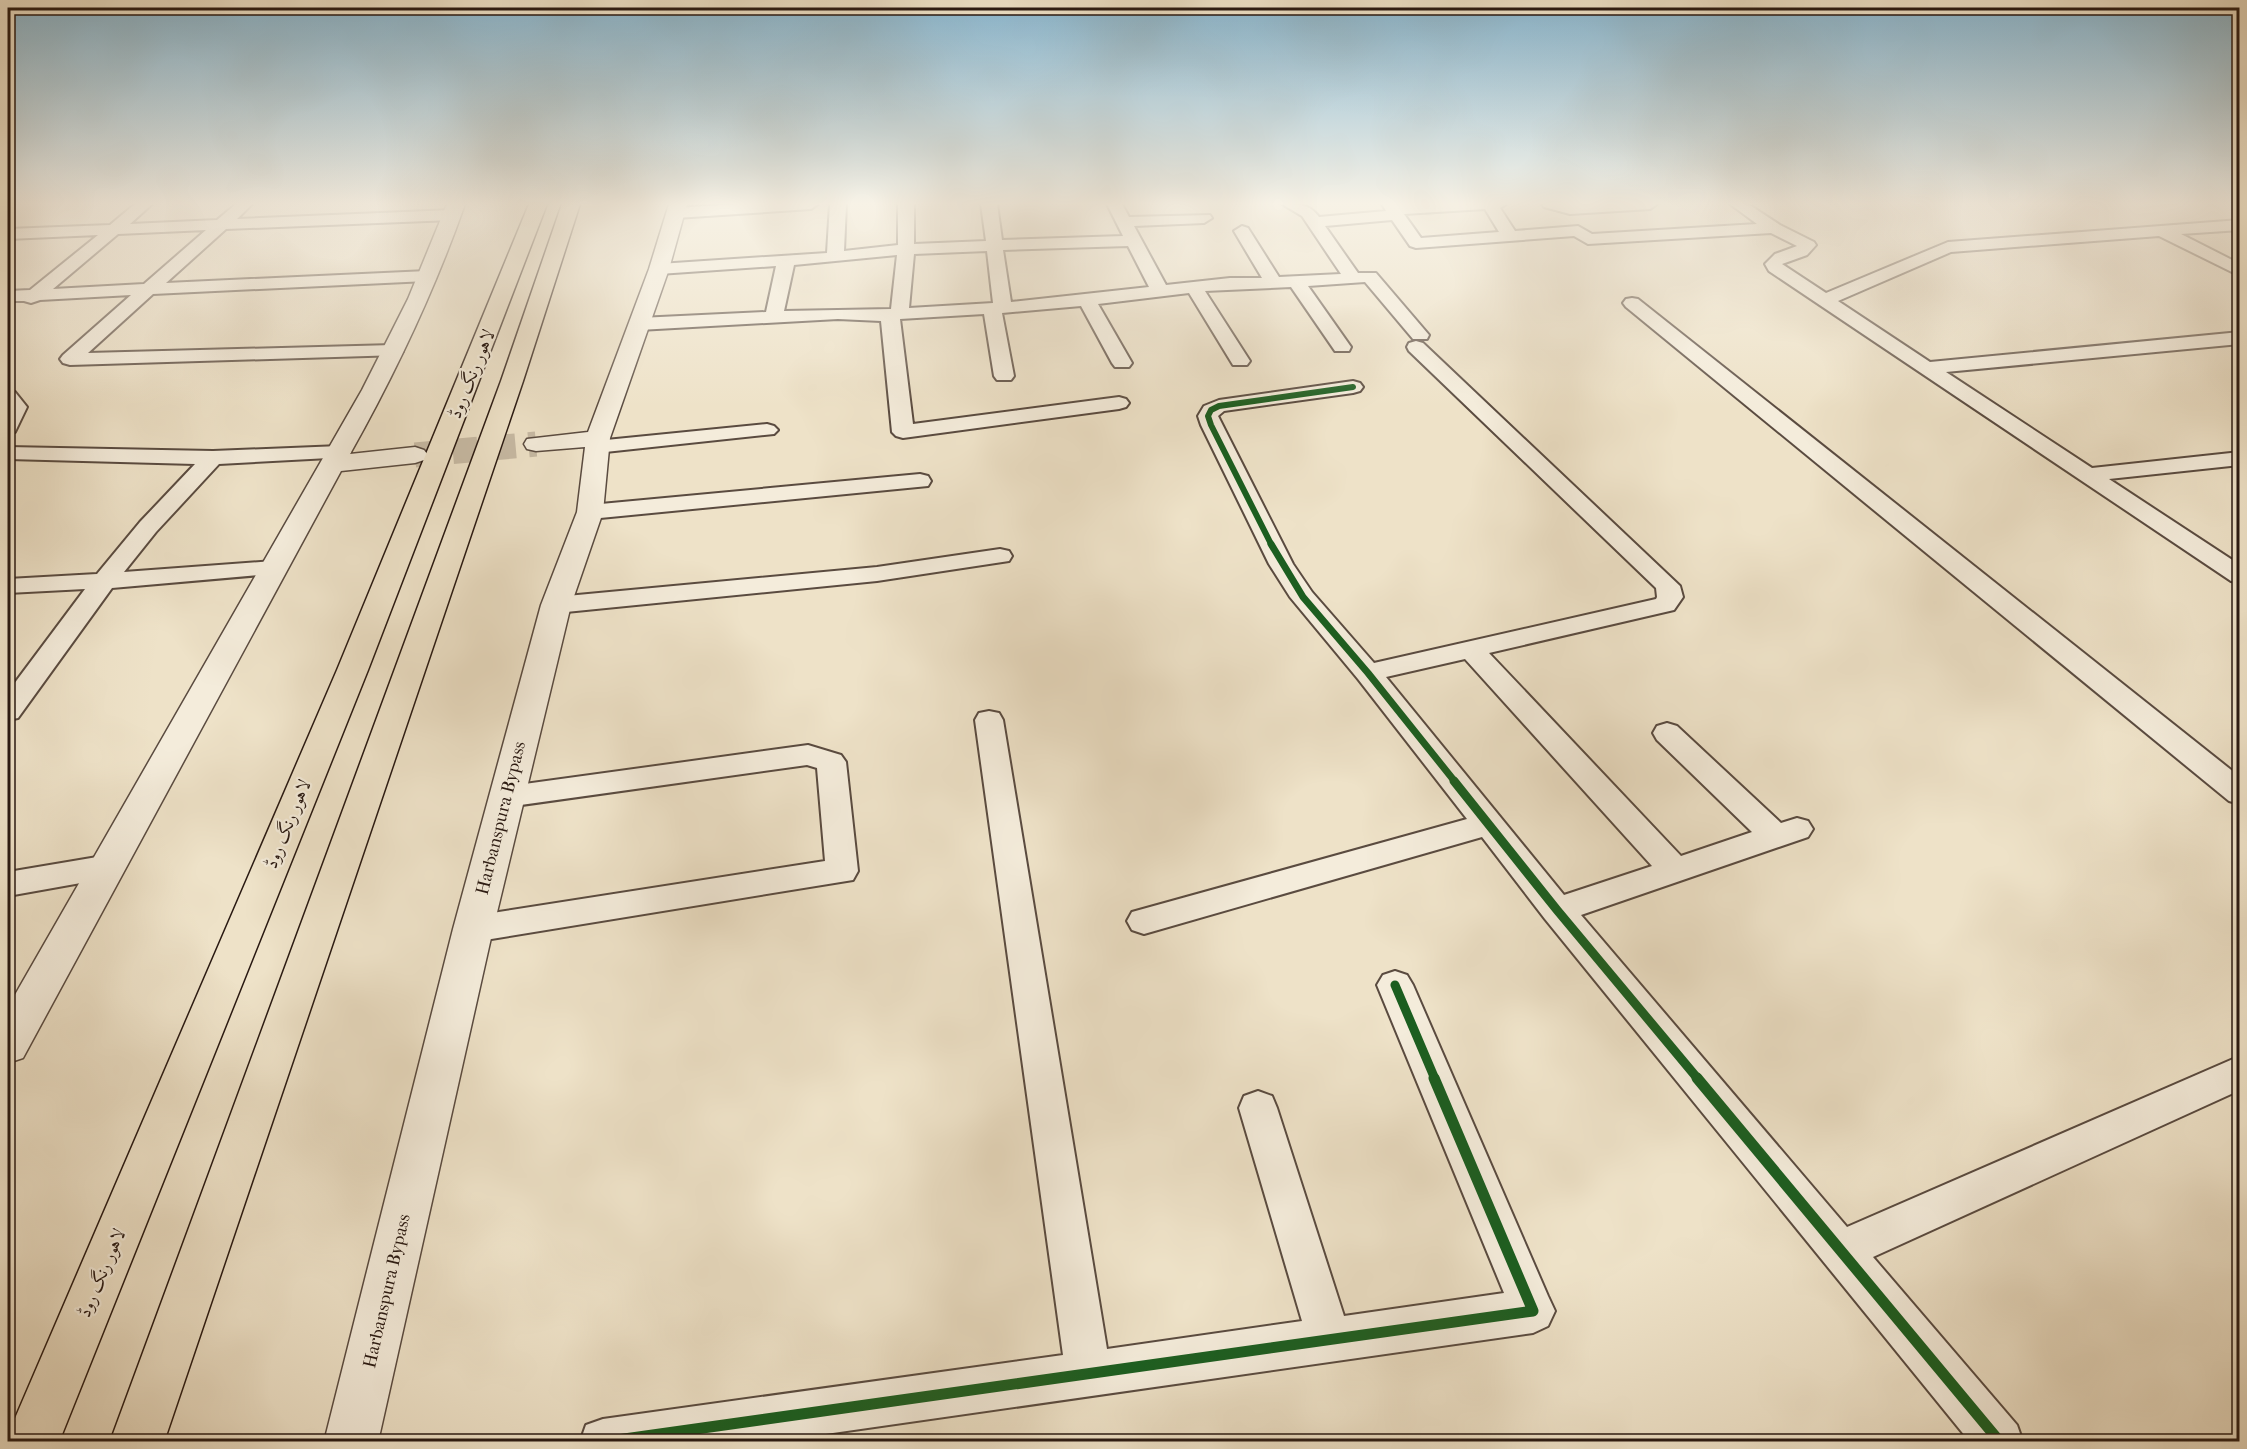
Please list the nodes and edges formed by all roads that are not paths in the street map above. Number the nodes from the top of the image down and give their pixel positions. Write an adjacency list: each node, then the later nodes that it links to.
1 (62, 272): 22 (street)
2 (168, 272): 20 (street)
3 (430, 272): 15 (street)
4 (511, 272): 81 (highway, لاہور رنگ روڈ)
5 (549, 272): 82 (highway, لاہور رنگ روڈ)
6 (658, 272): 31 (street, Harbanspura Bypass)
7 (784, 272): 30 (street)
8 (902, 272): 28 (street)
9 (996, 272): 27 (street)
10 (1150, 272): 21 (street)
11 (1267, 272): 18 (street)
12 (1349, 272): 16 (street)
13 (1782, 272): 25 (street)
14 (1891, 272): 25 (street)
15 (428, 276): 20 (street); 34 (street)
16 (1353, 278): 17 (street); 60 (street)
17 (1296, 282): 18 (street); 33 (street)
18 (1274, 283): 19 (street)
19 (1194, 287): 21 (street); 35 (street)
20 (148, 289): 22 (street); 34 (street)
21 (1160, 291): 24 (street)
22 (34, 295): 23 (street); 29 (street)
23 (8, 296)
24 (1088, 300): 27 (street); 36 (street)
25 (1825, 300): 37 (street)
26 (1632, 303): 65 (street)
27 (998, 308): 28 (street); 38 (street)
28 (894, 314): 30 (street); 41 (street)
29 (8, 316)
30 (774, 318): 31 (street)
31 (639, 324): 44 (street, Harbanspura Bypass)
32 (2240, 338): 37 (street)
33 (1342, 347)
34 (393, 351): 49 (street)
35 (1240, 361)
36 (1122, 363)
37 (1925, 368): 51 (street)
38 (1004, 376)
39 (1353, 387): 61 (street)
40 (8, 396): 42 (street)
41 (1119, 403)
42 (8, 428)
43 (767, 429): 44 (street)
44 (597, 443): 45 (street); 53 (street, Harbanspura Bypass)
45 (536, 444)
46 (8, 453): 48 (street)
47 (415, 455): 49 (street)
48 (213, 458): 49 (street); 57 (street)
49 (336, 458): 55 (street)
50 (2240, 458): 51 (street)
51 (2085, 475): 56 (street)
52 (920, 481): 53 (street)
53 (590, 512): 59 (street, Harbanspura Bypass)
54 (1000, 555): 59 (street)
55 (274, 568): 57 (street); 68 (street)
56 (2240, 576)
57 (104, 581): 58 (street); 62 (street)
58 (8, 586)
59 (556, 605): 66 (street, Harbanspura Bypass)
60 (1471, 650): 61 (street); 69 (street)
61 (1368, 673): 67 (street)
62 (8, 711)
63 (989, 720): 80 (street)
64 (1667, 733): 69 (street)
65 (2240, 793)
66 (507, 796): 73 (street, Harbanspura Bypass); 73 (street)
67 (1489, 824): 71 (street); 72 (street)
68 (109, 867): 70 (street); 75 (street)
69 (1675, 870): 71 (street)
70 (8, 884)
71 (1557, 910): 78 (street)
72 (1144, 921)
73 (473, 929): 83 (street, Harbanspura Bypass)
74 (1395, 985): 79 (street)
75 (8, 1046)
76 (2240, 1072): 78 (street)
77 (1258, 1108): 79 (street)
78 (1840, 1251): 85 (street)
79 (1329, 1339): 80 (street)
80 (1088, 1372): 84 (street)
81 (32, 1442)
82 (137, 1442)
83 (351, 1442)
84 (603, 1442)
85 (2000, 1442)

